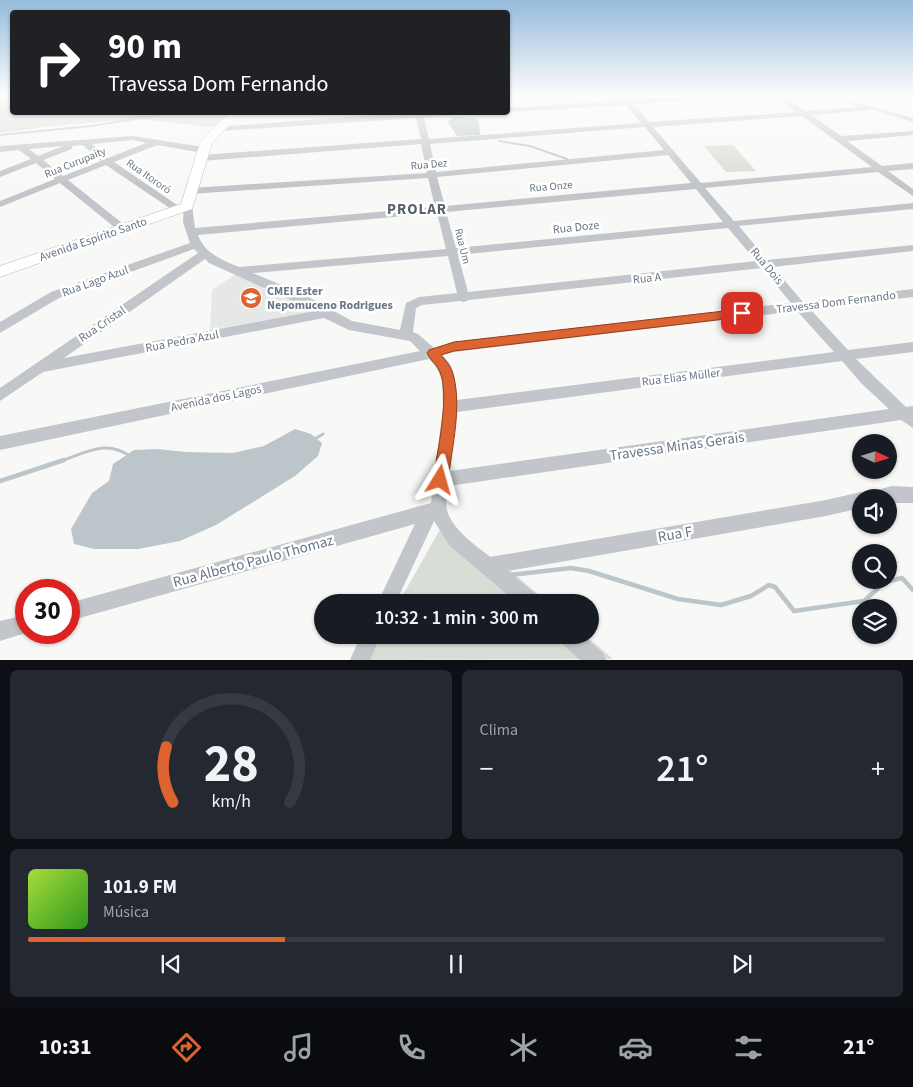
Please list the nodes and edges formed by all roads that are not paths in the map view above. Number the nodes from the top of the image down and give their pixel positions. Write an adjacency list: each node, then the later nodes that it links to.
1 (223, 125): 7 (street)
2 (275, 125): 7 (street)
3 (422, 125): 12 (street, Rua Um)
4 (647, 125): 5 (street); 12 (street); 15 (street, Rua Dois)
5 (650, 125)
6 (819, 125): 9 (street)
7 (218, 129): 16 (street)
8 (913, 133): 9 (street)
9 (839, 139): 20 (street)
10 (158, 141): 11 (street); 16 (street); 18 (street, Rua Curupaity)
11 (84, 142): 13 (street); 17 (street); 18 (street, Rua Itororó)
12 (426, 143): 16 (street); 22 (street, Rua Um)
13 (21, 147): 14 (street); 17 (street)
14 (0, 149)
15 (669, 152): 22 (street, Rua Dez); 24 (street, Rua Dois)
16 (202, 154): 25 (street)
17 (36, 160): 21 (street); 23 (street)
18 (107, 161): 23 (street, Rua Curupaity); 29 (street, Rua Itororó)
19 (913, 166): 20 (street, Rua Onze)
20 (879, 169): 24 (street, Rua Onze); 26 (street)
21 (0, 174)
22 (432, 175): 25 (street, Rua Dez); 30 (street, Rua Um)
23 (60, 180): 27 (street, Rua Curupaity); 32 (street)
24 (698, 186): 30 (street, Rua Onze); 31 (street, Rua Dois)
25 (191, 191): 29 (street)
26 (913, 193)
27 (0, 204)
28 (913, 206): 31 (street, Rua Doze)
29 (182, 208): 32 (street, Avenida Espírito Santo); 33 (street)
30 (441, 209): 33 (street, Rua Onze); 36 (street, Rua Um)
31 (731, 224): 36 (street, Rua Doze); 37 (street, Rua Dois)
32 (123, 229): 39 (street, Avenida Espírito Santo)
33 (191, 232): 35 (street)
34 (913, 248): 37 (street, Rua A)
35 (200, 250): 38 (street); 44 (street, Rua Lago Azul); 49 (street, Rua Cristal)
36 (451, 252): 38 (street, Rua Doze); 41 (street, Rua Um)
37 (765, 265): 41 (street, Rua A); 42 (street, Rua Dois)
38 (241, 270): 43 (street)
39 (0, 272)
40 (913, 293): 42 (street, Travessa Dom Fernando)
41 (464, 298): 45 (street, Rua A)
42 (800, 306): 47 (street, Travessa Dom Fernando); 48 (street, Rua Dois)
43 (325, 314): 45 (street); 49 (street, Rua Pedra Azul)
44 (0, 328)
45 (406, 334): 47 (street)
46 (913, 347): 48 (street, Rua Elias Müller)
47 (433, 353): 51 (street); 53 (street, Avenida dos Lagos)
48 (845, 355): 51 (street, Rua Elias Müller); 52 (street, Rua Dois)
49 (38, 368): 50 (street, Rua Cristal)
50 (0, 395)
51 (450, 407): 54 (street)
52 (910, 416): 54 (street, Travessa Minas Gerais)
53 (0, 443)
54 (440, 480): 58 (street)
55 (897, 494): 56 (street)
56 (913, 495)
57 (852, 502): 59 (street, Rua F)
58 (433, 511): 59 (street); 60 (street); 62 (street, Rua Alberto Paulo Thomaz)
59 (488, 566): 61 (street)
60 (391, 594)
61 (521, 594)
62 (80, 609)
63 (15, 627): 64 (street)
64 (0, 631)
65 (368, 644): 67 (street)
66 (577, 644): 68 (street)
67 (360, 660)
68 (596, 660)

